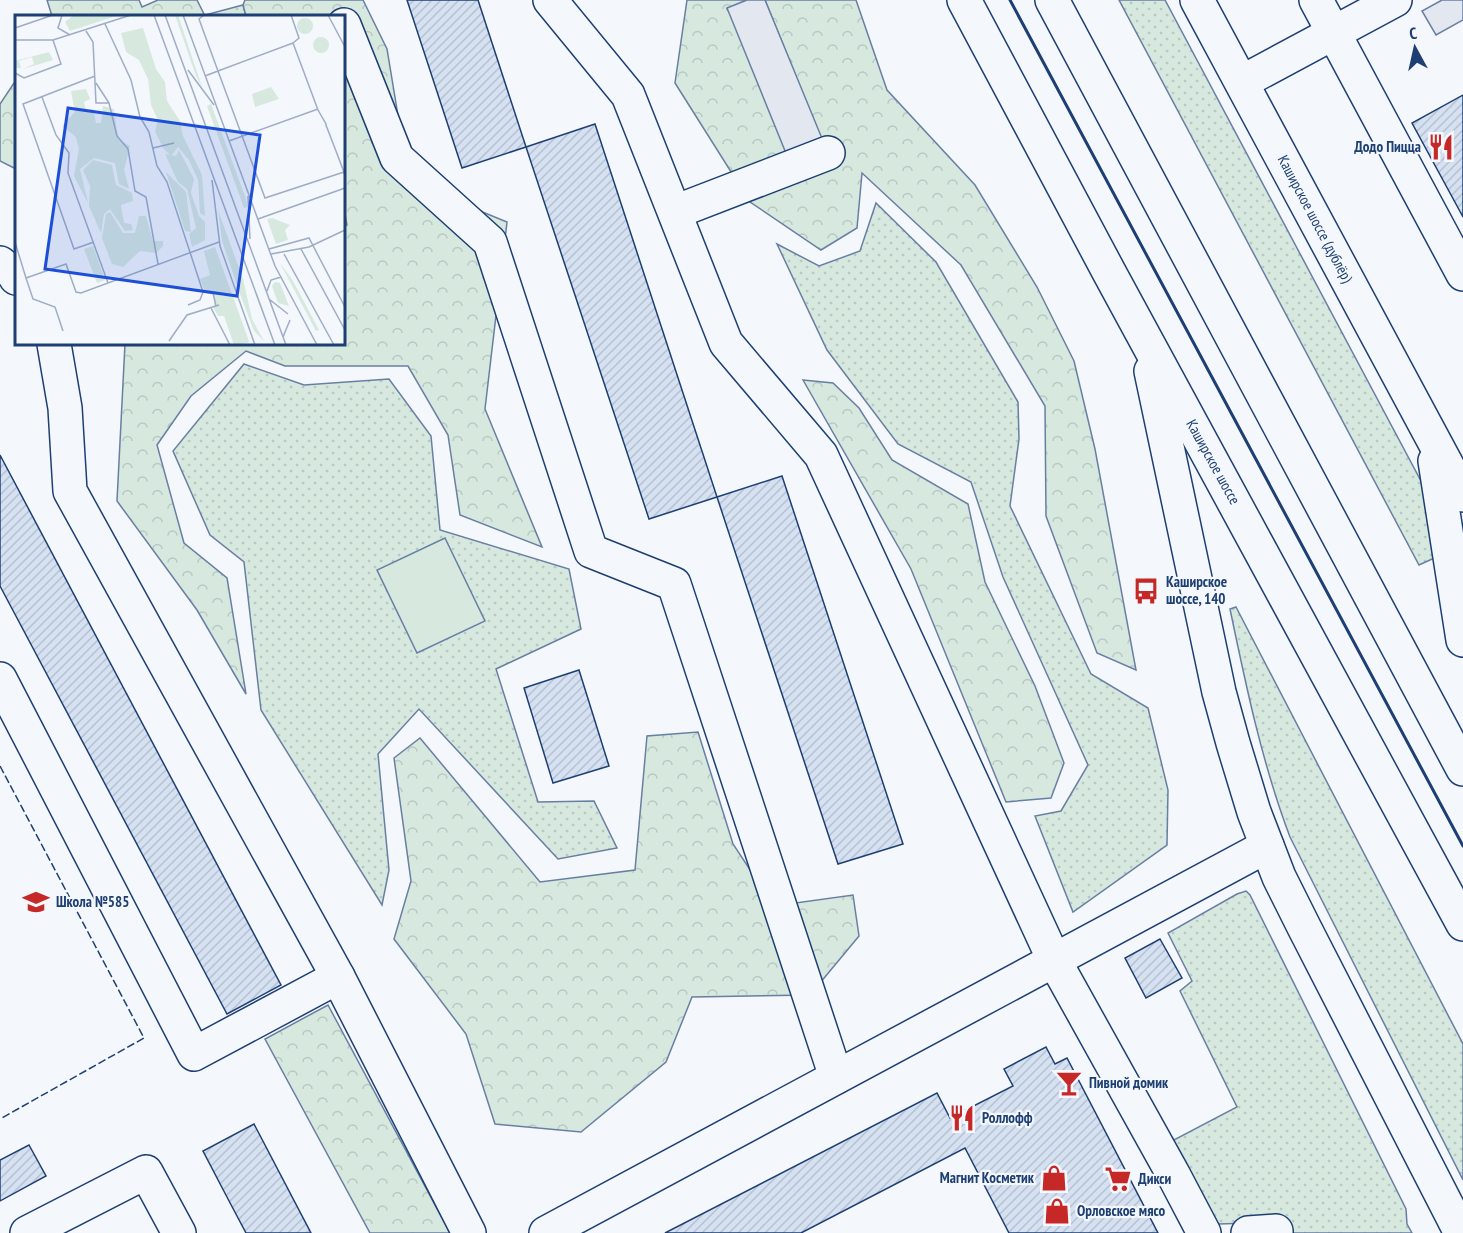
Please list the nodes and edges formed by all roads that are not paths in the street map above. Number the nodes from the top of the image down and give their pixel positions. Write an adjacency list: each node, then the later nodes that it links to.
1 (334, 0): 8 (main road)
2 (550, 0): 13 (main road)
3 (964, 0): 17 (main road, Каширское шоссе)
4 (1052, 0): 23 (main road)
5 (1197, 0): 11 (main road, Каширское шоссе (дублёр))
6 (1316, 0): 10 (main road)
7 (1395, 0): 10 (main road)
8 (340, 15)
9 (345, 28): 28 (main road)
10 (1334, 33): 11 (main road); 15 (main road)
11 (1242, 82): 19 (main road, Каширское шоссе (дублёр))
12 (828, 153): 13 (main road)
13 (675, 212): 26 (main road)
14 (0, 263): 16 (main road)
15 (1463, 274)
16 (15, 276)
17 (1136, 321): 24 (main road); 25 (main road, Каширское шоссе)
18 (54, 345): 27 (main road)
19 (1432, 438): 20 (main road, Каширское шоссе (дублёр)); 21 (main road)
20 (1463, 495)
21 (1463, 640)
22 (0, 679): 27 (main road)
23 (1463, 769)
24 (1267, 846): 26 (main road); 36 (main road)
25 (1463, 924)
26 (1054, 960): 28 (main road); 33 (main road)
27 (338, 977): 31 (main road)
28 (836, 1077): 32 (main road)
29 (27, 1233): 30 (main road)
30 (179, 1233)
31 (469, 1233)
32 (546, 1233)
33 (1204, 1233)
34 (1248, 1233): 35 (main road)
35 (1276, 1233)
36 (1461, 1233)

